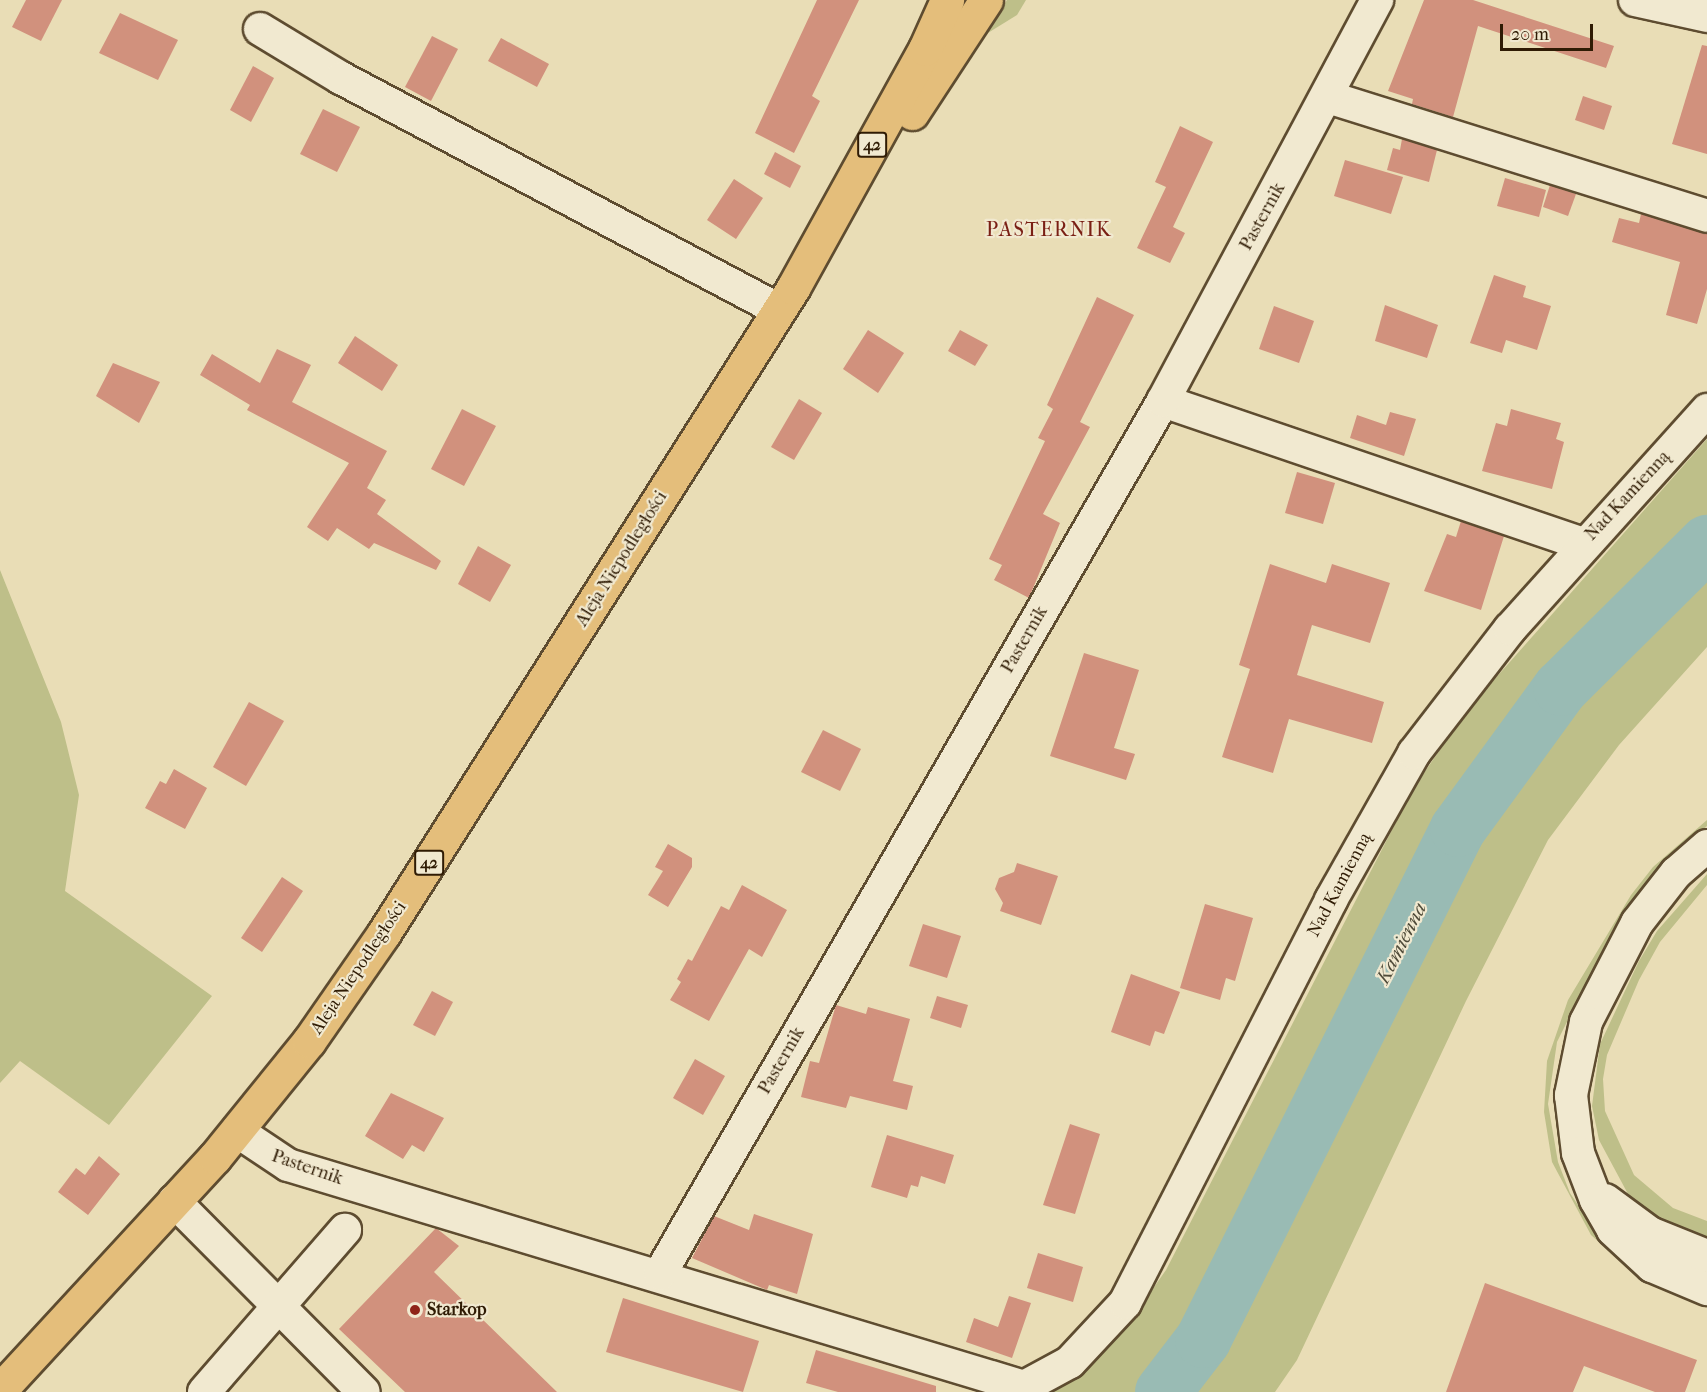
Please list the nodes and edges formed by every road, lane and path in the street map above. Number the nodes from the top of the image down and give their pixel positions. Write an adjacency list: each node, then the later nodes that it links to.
1 (947, 0): 9 (main road, Aleja Niepodległości / 42)
2 (986, 0): 9 (main road, Aleja Niepodległości / 42)
3 (1377, 0): 7 (street, Pasternik)
4 (1635, 0): 5 (street)
5 (1707, 16)
6 (260, 29): 9 (street)
7 (1328, 97): 8 (street); 10 (street, Pasternik)
8 (1707, 216)
9 (786, 299): 14 (main road, Aleja Niepodległości / 42)
10 (1162, 401): 12 (street); 19 (street, Pasternik)
11 (1707, 410): 12 (street, Nad Kamienną)
12 (1583, 544): 22 (street, Nad Kamienną)
13 (1707, 846): 15 (street)
14 (237, 1131): 16 (main road, Aleja Niepodległości / 42); 19 (street, Pasternik)
15 (1587, 1178): 18 (street); 20 (street)
16 (174, 1201): 21 (street); 23 (main road, Aleja Niepodległości / 42)
17 (345, 1230): 21 (street)
18 (1707, 1256)
19 (660, 1274): 22 (street, Pasternik)
20 (1707, 1289)
21 (278, 1306): 24 (street); 25 (street)
22 (1024, 1388)
23 (0, 1390)
24 (204, 1392)
25 (364, 1392)

